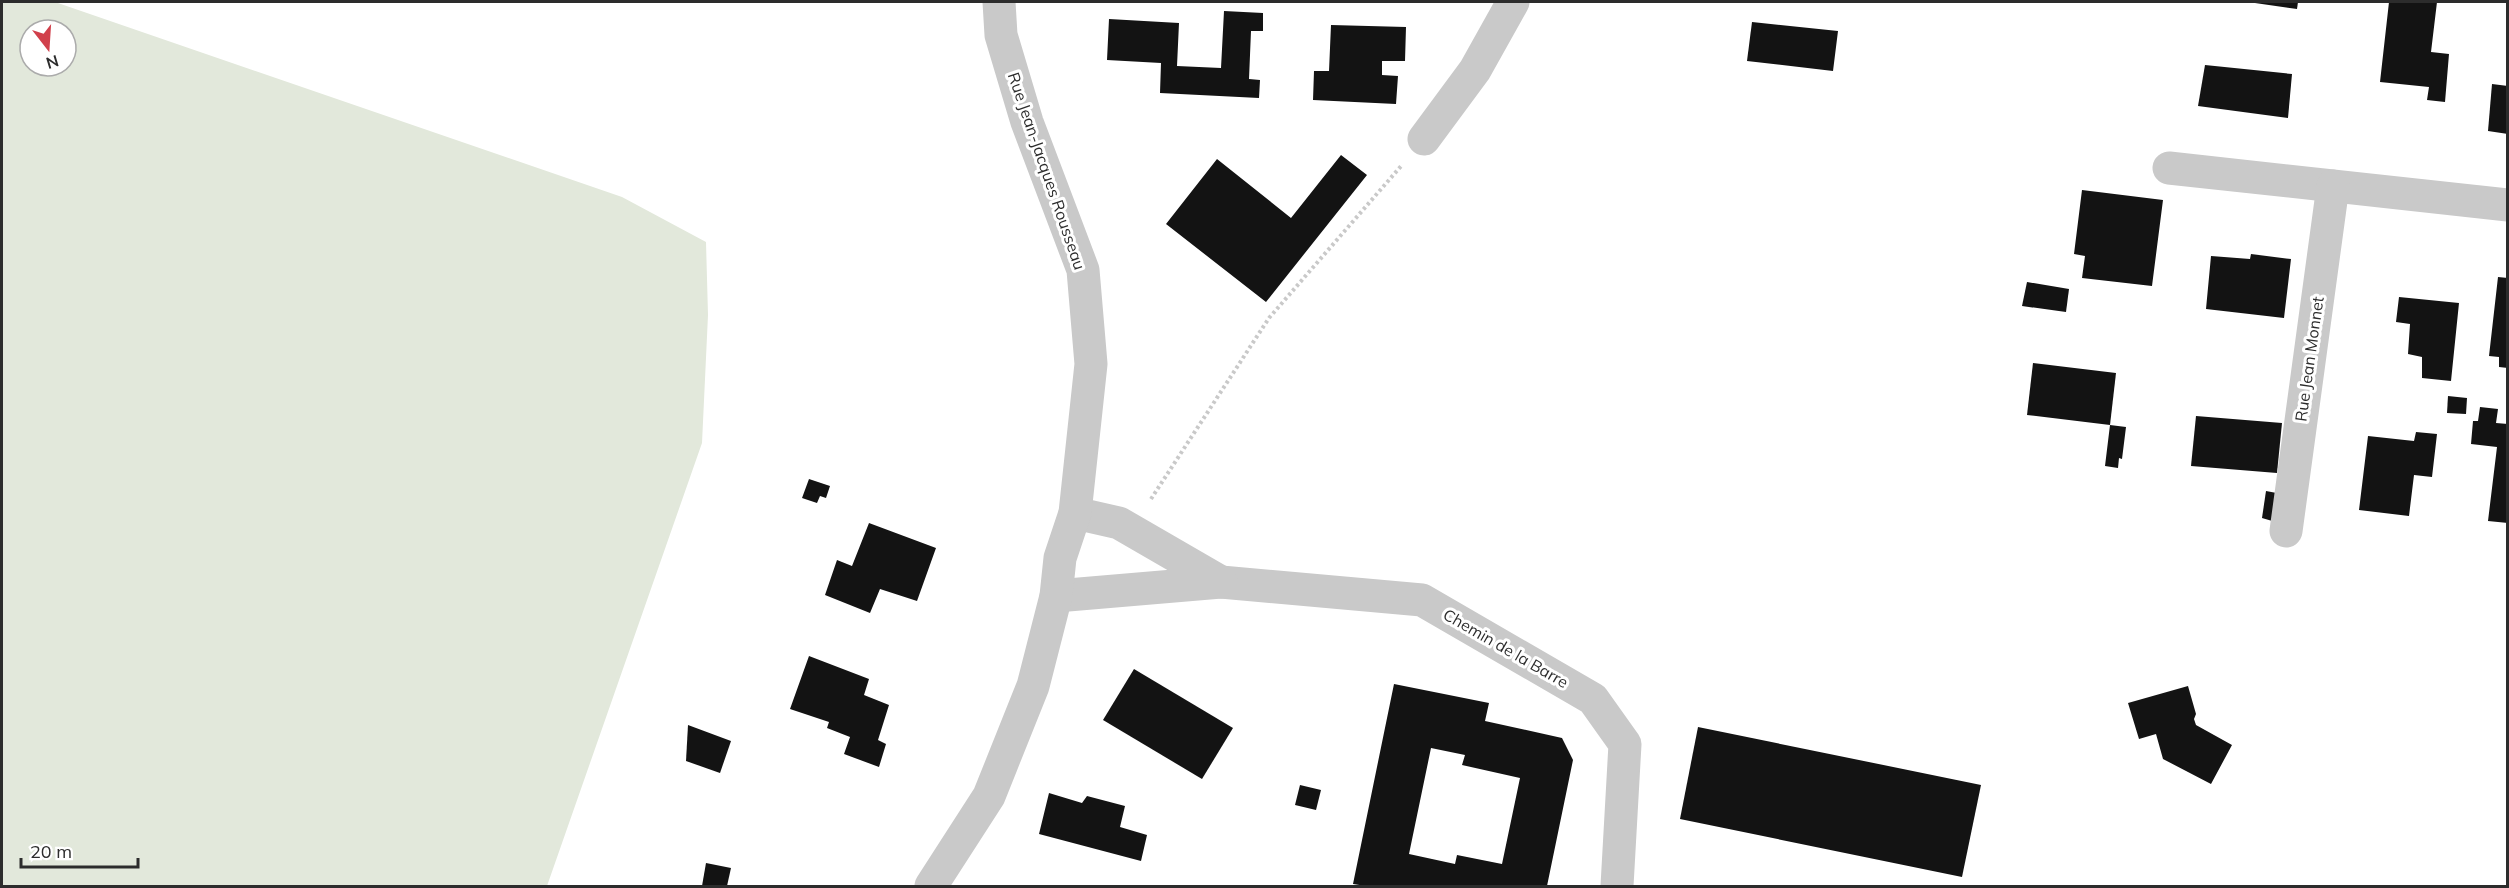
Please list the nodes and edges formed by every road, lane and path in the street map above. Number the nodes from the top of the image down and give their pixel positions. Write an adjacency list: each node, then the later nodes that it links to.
1 (999, 2): 7 (street, Rue Jean-Jacques Rousseau)
2 (1513, 2): 3 (street)
3 (1424, 139): 8 (path)
4 (2169, 168): 5 (street)
5 (2333, 186): 6 (street); 9 (street, Rue Jean Monnet)
6 (2508, 205)
7 (1075, 513): 8 (street, Chemin de la Barre); 11 (street, Rue Jean-Jacques Rousseau)
8 (1130, 529): 10 (street, Chemin de la Barre)
9 (2286, 531)
10 (1221, 582): 11 (street, Chemin de la Barre); 13 (street, Chemin de la Barre)
11 (1056, 596): 12 (street, Rue Jean-Jacques Rousseau)
12 (932, 886)
13 (1617, 886)

